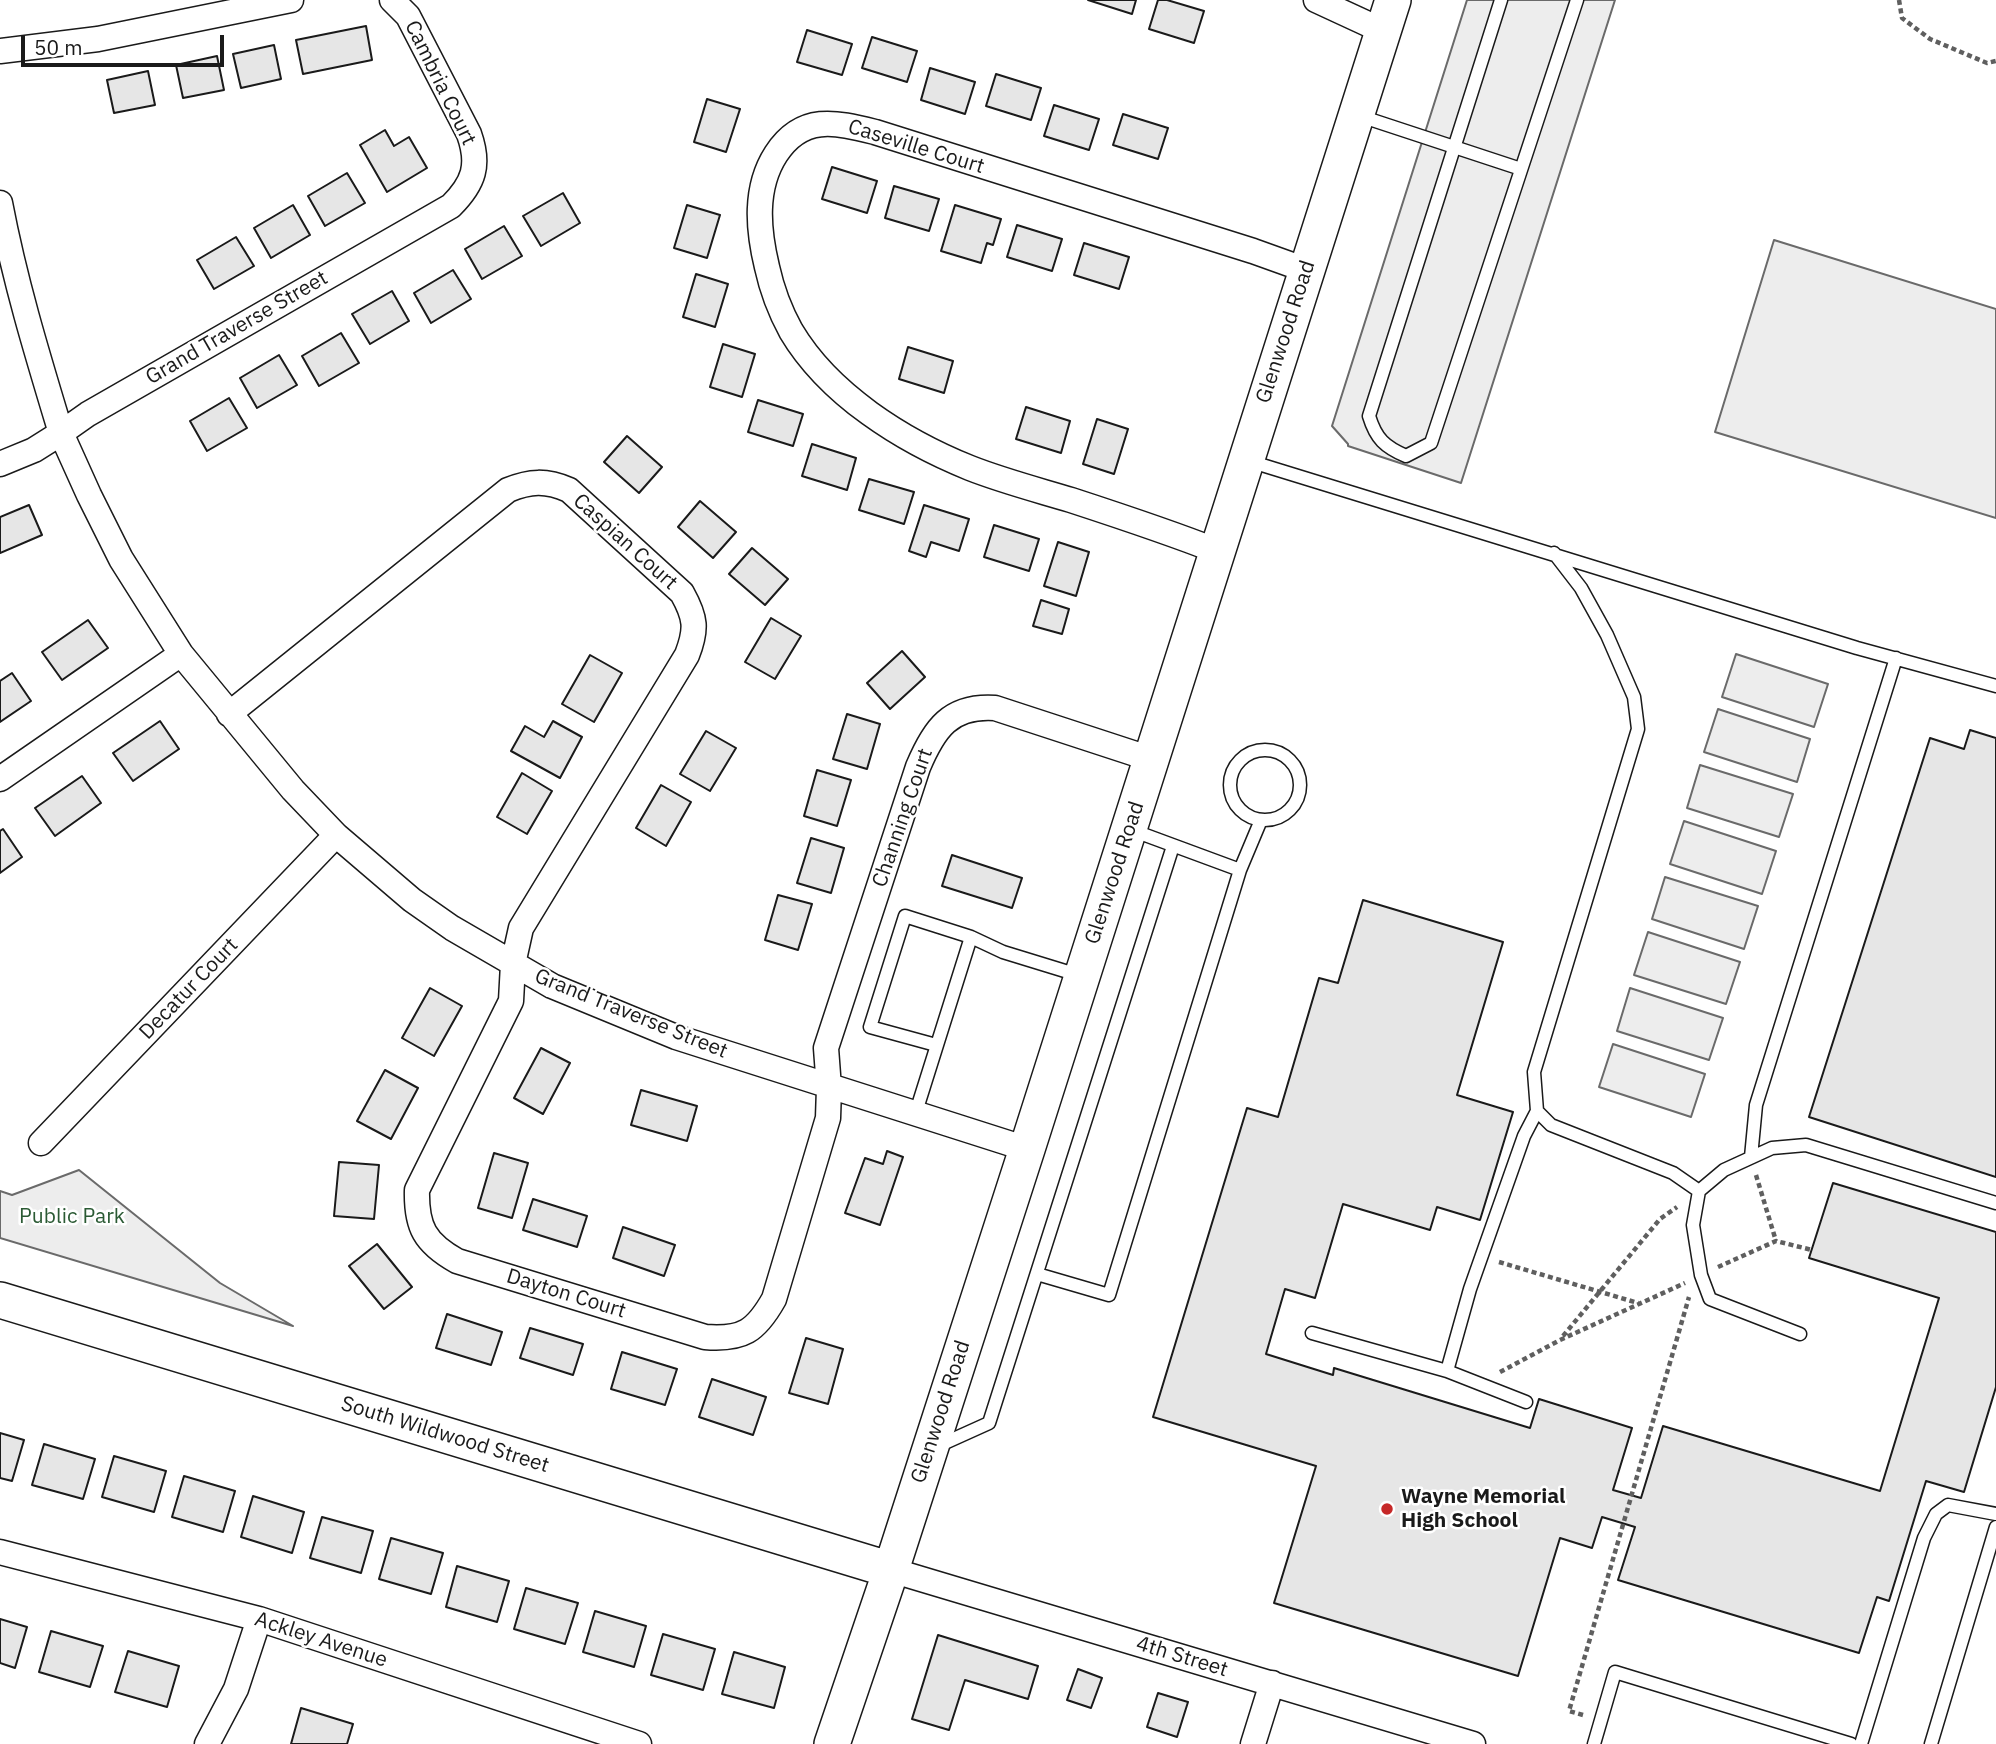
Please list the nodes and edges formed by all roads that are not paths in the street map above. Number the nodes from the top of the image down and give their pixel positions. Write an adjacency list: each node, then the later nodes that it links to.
1 (291, 0): 7 (street)
2 (392, 0): 12 (street, Cambria Court)
3 (1316, 0): 6 (street)
4 (1501, 0): 9 (lane)
5 (1577, 0): 10 (lane)
6 (1388, 15): 8 (street, Glenwood Road)
7 (0, 51)
8 (1356, 114): 9 (lane); 13 (street, Glenwood Road)
9 (1456, 146): 10 (lane); 10 (lane)
10 (1521, 169)
11 (0, 203): 14 (street, Grand Traverse Street)
12 (415, 227): 14 (street, Grand Traverse Street)
13 (1306, 270): 15 (street, Glenwood Road); 17 (street, Caseville Court)
14 (61, 433): 16 (street); 19 (street, Grand Traverse Street)
15 (1246, 460): 17 (street, Glenwood Road); 18 (lane)
16 (0, 464)
17 (1217, 551): 23 (street, Glenwood Road)
18 (1554, 553): 20 (lane); 35 (lane)
19 (181, 654): 22 (street, Grand Traverse Street); 24 (street)
20 (1896, 658): 21 (lane); 39 (lane)
21 (1996, 685)
22 (229, 714): 27 (street, Grand Traverse Street); 31 (street, Caspian Court)
23 (1152, 759): 26 (street, Glenwood Road); 34 (street, Channing Court)
24 (0, 779)
25 (1261, 820): 25 (lane); 29 (lane)
26 (1129, 829): 28 (lane); 32 (street, Glenwood Road)
27 (336, 835): 31 (street, Grand Traverse Street); 37 (street, Decatur Court)
28 (1173, 846): 29 (lane); 42 (lane)
29 (1240, 870): 42 (lane)
30 (971, 937): 32 (lane); 33 (lane); 33 (lane)
31 (513, 964): 34 (street, Grand Traverse Street); 34 (street, Dayton Court)
32 (1082, 976): 38 (street, Glenwood Road)
33 (936, 1045): 36 (lane)
34 (829, 1088): 36 (street, Grand Traverse Street)
35 (1537, 1111): 40 (lane); 46 (lane)
36 (915, 1115): 38 (street, Grand Traverse Street)
37 (41, 1143)
38 (1027, 1149): 48 (street, Glenwood Road)
39 (1751, 1157): 40 (lane); 41 (lane)
40 (1699, 1191): 45 (lane)
41 (1996, 1203)
42 (1037, 1274): 48 (lane)
43 (0, 1300): 52 (street, South Wildwood Street)
44 (1312, 1333): 46 (lane)
45 (1800, 1334)
46 (1447, 1371): 47 (lane)
47 (1526, 1402)
48 (928, 1451): 52 (street, Glenwood Road)
49 (1996, 1514): 62 (lane)
50 (1996, 1527): 63 (lane)
51 (0, 1552): 53 (street, Ackley Avenue)
52 (891, 1570): 54 (street, 4th Street); 57 (street, Glenwood Road)
53 (259, 1619): 55 (street); 56 (street, Ackley Avenue)
54 (1272, 1683): 58 (street); 59 (street, 4th Street)
55 (207, 1744)
56 (639, 1744)
57 (832, 1744)
58 (1253, 1744)
59 (1473, 1744)
60 (1594, 1744): 61 (lane)
61 (1851, 1744)
62 (1861, 1744)
63 (1931, 1744)

